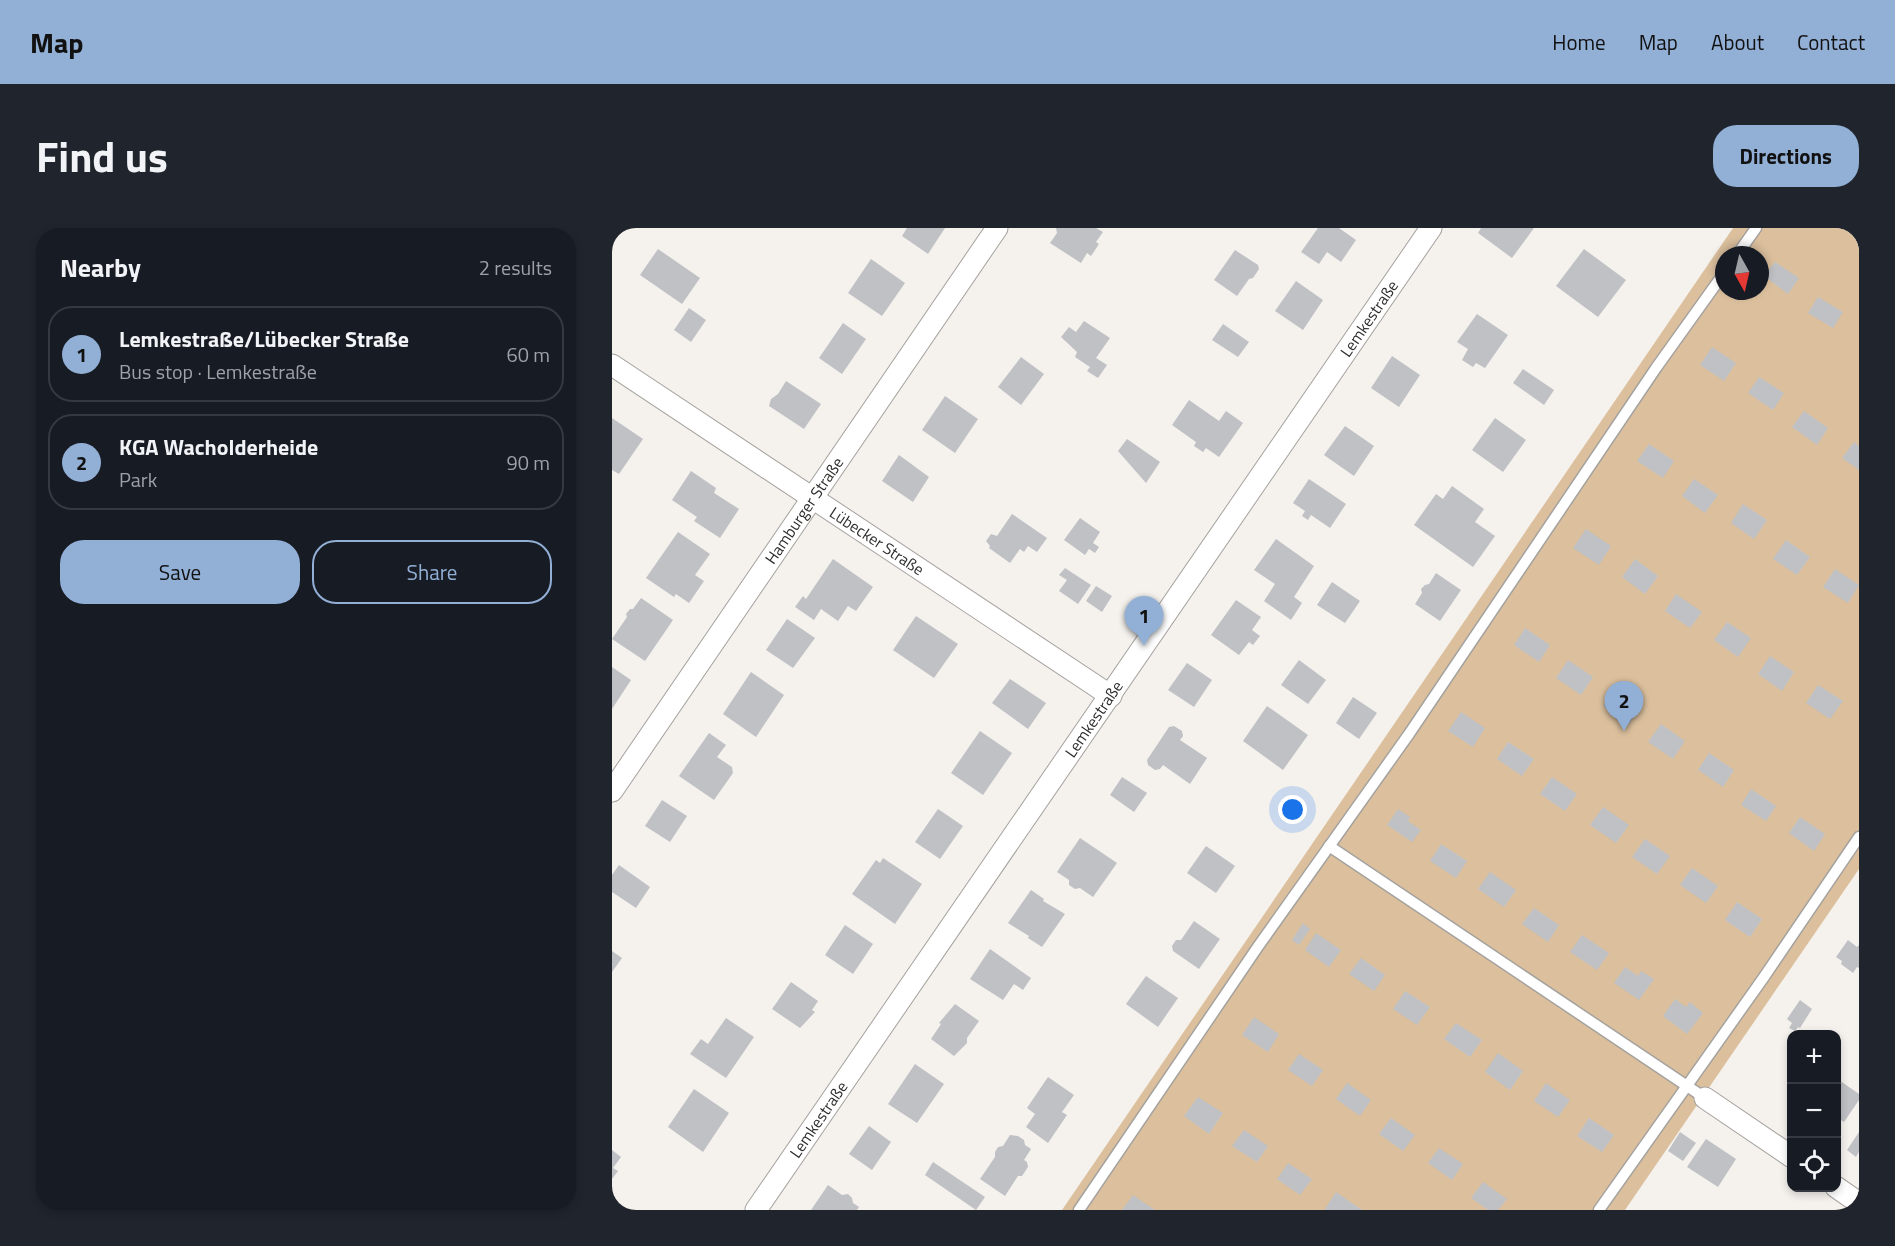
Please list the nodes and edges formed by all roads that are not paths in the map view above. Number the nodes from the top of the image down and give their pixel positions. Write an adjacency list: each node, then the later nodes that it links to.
1 (997, 228): 7 (street, Hamburger Straße)
2 (1431, 228): 8 (street, Lemkestraße)
3 (1756, 228): 4 (lane)
4 (1743, 246)
5 (1715, 286): 11 (lane)
6 (612, 365): 7 (street, Lübecker Straße)
7 (812, 499): 8 (street, Lübecker Straße); 9 (street, Hamburger Straße)
8 (1111, 696): 17 (street, Lemkestraße)
9 (612, 791)
10 (1859, 837): 12 (lane)
11 (1329, 846): 12 (lane); 18 (lane)
12 (1687, 1086): 13 (lane); 19 (lane)
13 (1705, 1098): 14 (street)
14 (1787, 1153)
15 (1841, 1190): 16 (street)
16 (1859, 1203)
17 (756, 1210)
18 (1079, 1210)
19 (1599, 1210)

